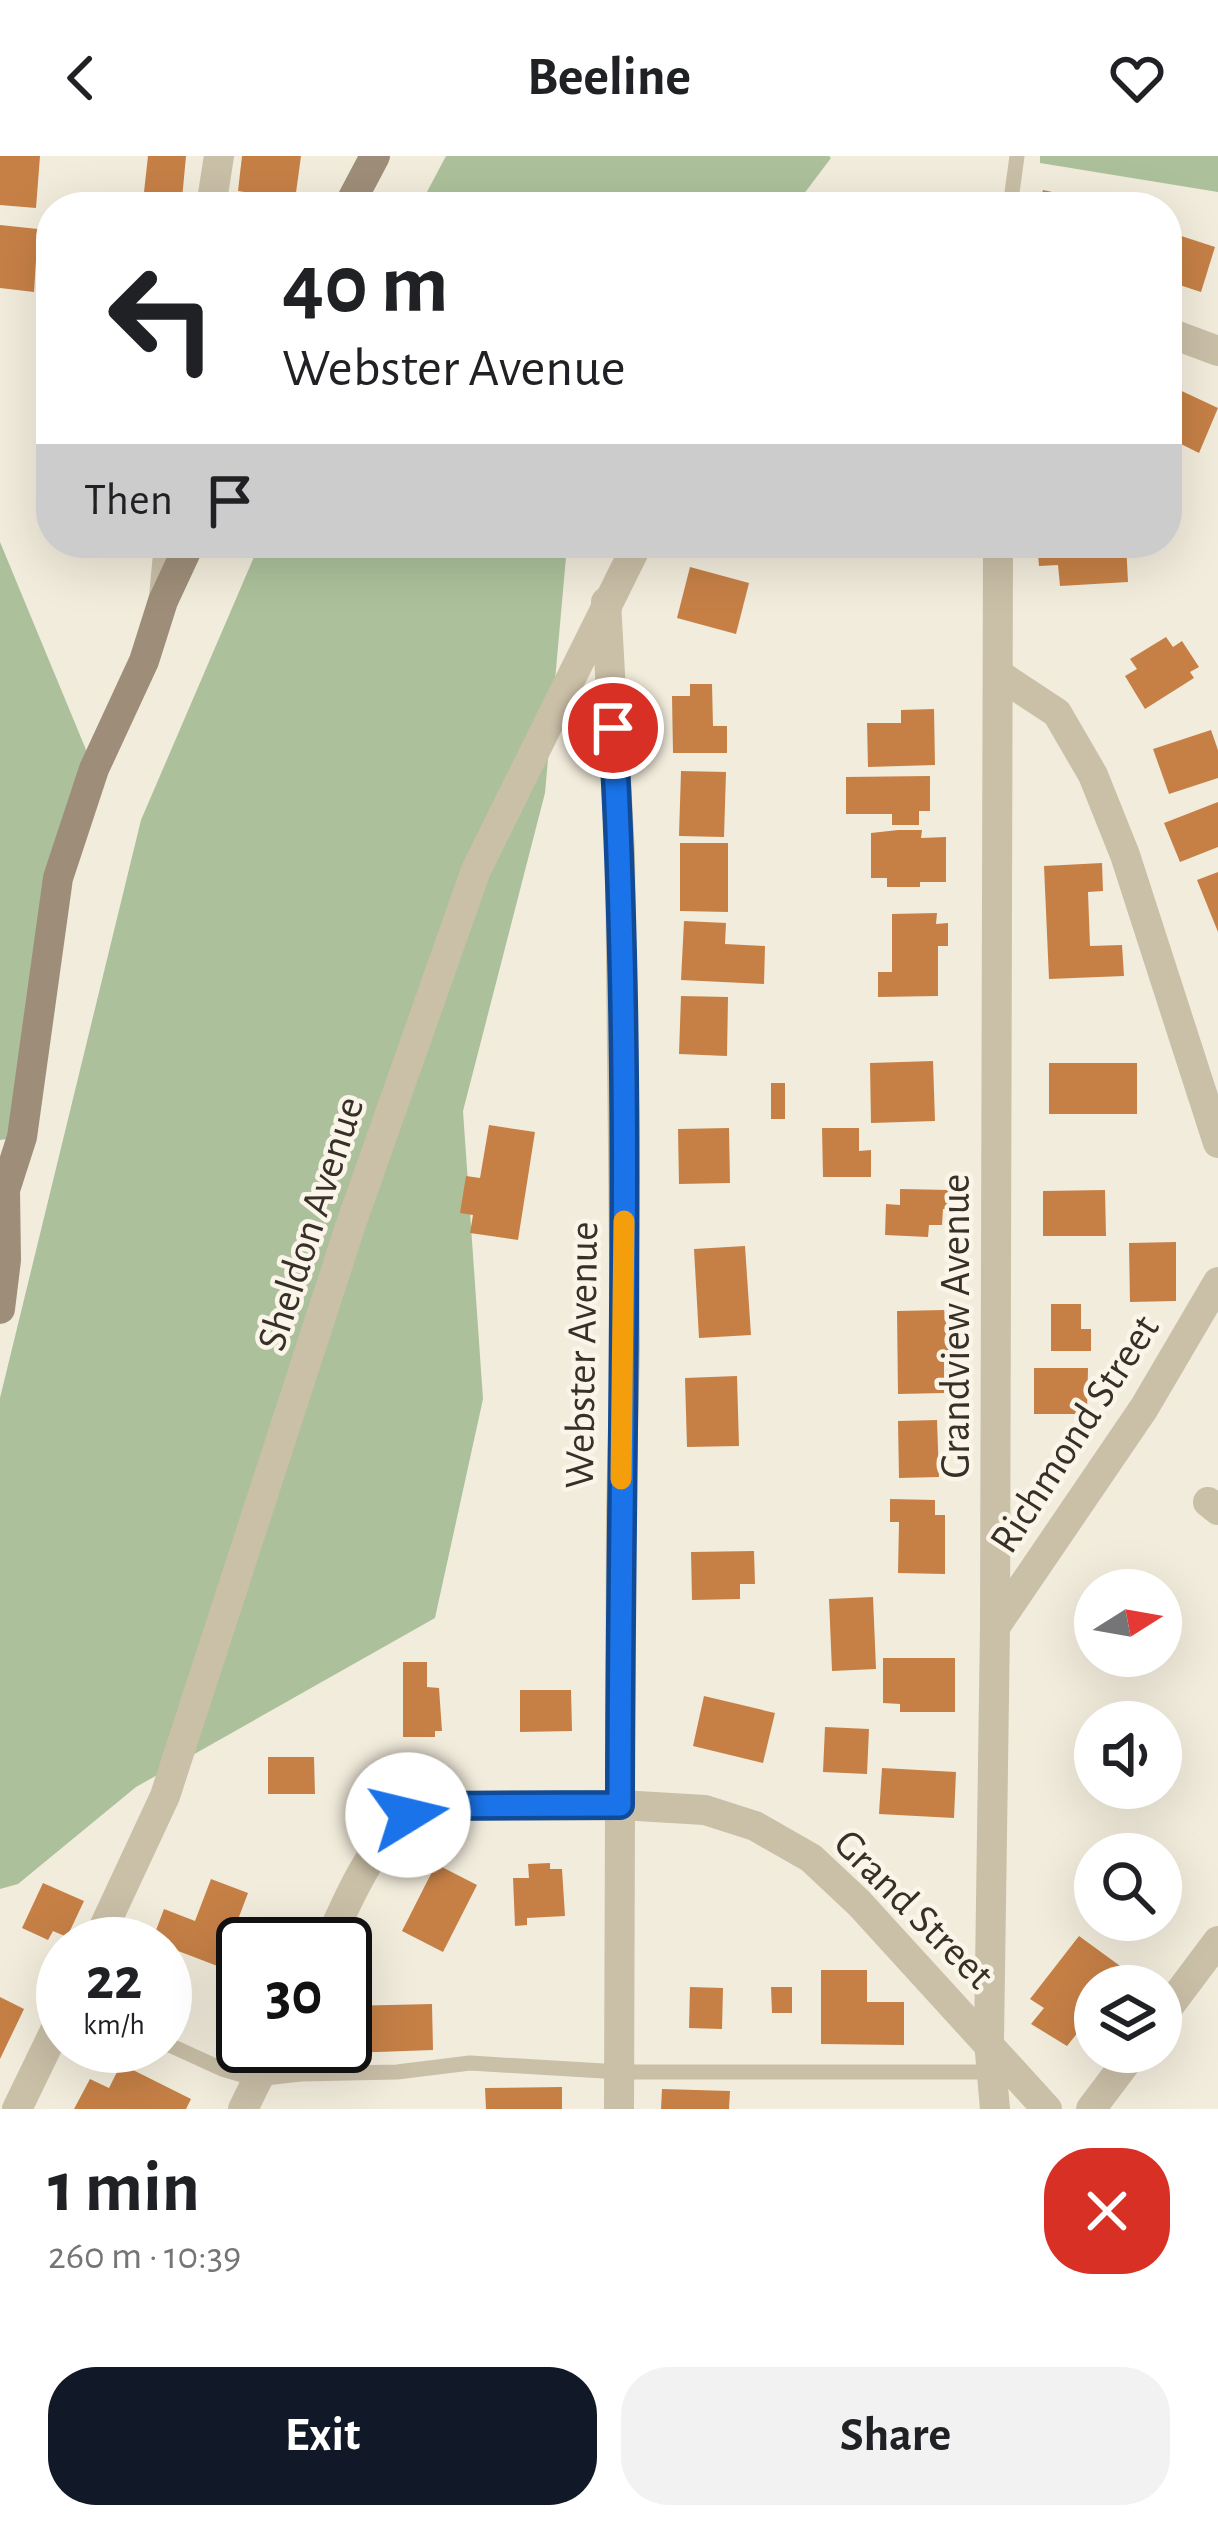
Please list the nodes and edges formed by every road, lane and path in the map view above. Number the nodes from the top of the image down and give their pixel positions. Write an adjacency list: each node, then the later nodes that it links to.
1 (219, 156): 4 (street)
2 (375, 156): 5 (street)
3 (1017, 156): 6 (lane)
4 (213, 192)
5 (356, 192)
6 (1012, 192)
7 (1182, 338): 8 (street)
8 (1218, 351)
9 (167, 558): 13 (street)
10 (183, 558): 13 (street)
11 (630, 558): 14 (street, Sheldon Avenue)
12 (998, 558): 15 (street, Grandview Avenue)
13 (163, 601): 16 (street)
14 (606, 602): 22 (street, Webster Avenue); 23 (street, Sheldon Avenue)
15 (998, 674): 17 (street); 21 (street, Grandview Avenue)
16 (22, 1137): 18 (street); 20 (street)
17 (1218, 1143)
18 (0, 1185)
19 (1218, 1282): 21 (street, Richmond Street)
20 (0, 1309)
21 (995, 1627): 28 (street, Grandview Avenue)
22 (620, 1805): 24 (street, Grand Street); 28 (street, Grand Street); 30 (street, Webster Avenue)
23 (109, 1917)
24 (341, 1917)
25 (1212, 1962): 26 (street)
26 (1182, 1994)
27 (192, 2055): 33 (lane)
28 (992, 2056): 30 (lane); 37 (street, Grandview Avenue); 38 (street, Grand Street)
29 (36, 2070): 34 (street)
30 (620, 2072): 33 (lane); 36 (street, Webster Avenue)
31 (260, 2073): 33 (street)
32 (1118, 2073): 39 (street)
33 (256, 2080): 35 (street)
34 (17, 2109)
35 (243, 2109)
36 (620, 2109)
37 (995, 2109)
38 (1047, 2109)
39 (1091, 2109)

